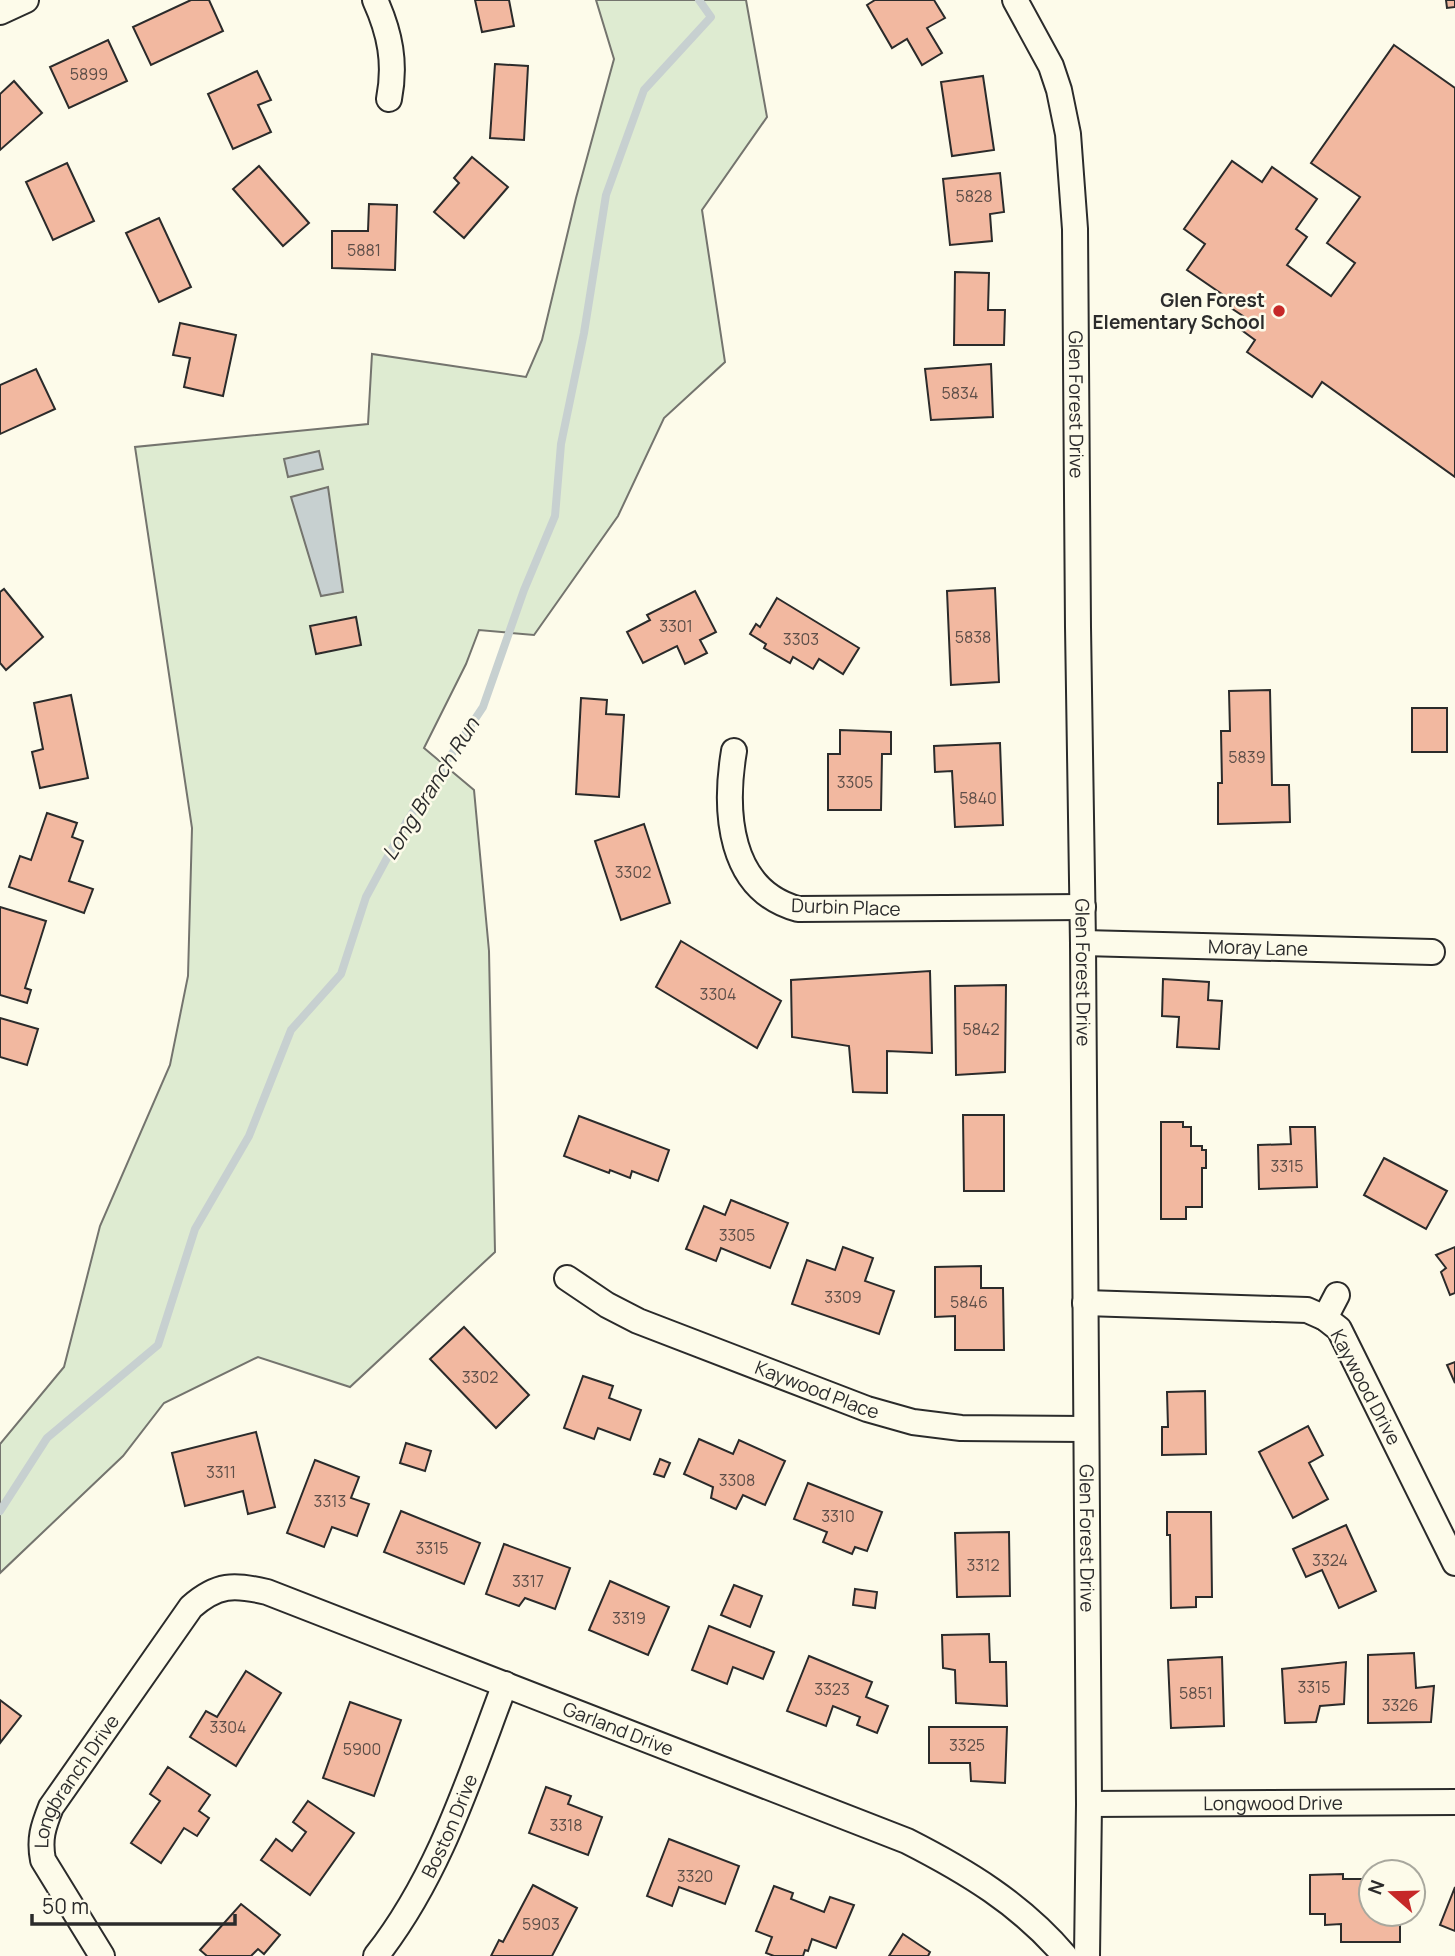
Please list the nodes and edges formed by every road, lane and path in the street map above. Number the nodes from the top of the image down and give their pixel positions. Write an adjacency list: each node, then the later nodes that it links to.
1 (26, 0): 4 (street)
2 (375, 0): 5 (street)
3 (1015, 0): 7 (street, Glen Forest Drive)
4 (0, 12)
5 (389, 99)
6 (734, 751): 7 (street, Durbin Place)
7 (1083, 907): 8 (street, Glen Forest Drive)
8 (1083, 943): 9 (street, Moray Lane); 12 (street, Glen Forest Drive)
9 (1432, 952)
10 (567, 1279): 14 (street, Kaywood Place)
11 (1337, 1295): 13 (street)
12 (1085, 1303): 13 (street, Kaywood Drive); 14 (street, Glen Forest Drive)
13 (1325, 1318): 15 (street, Kaywood Drive)
14 (1085, 1429): 19 (street, Glen Forest Drive)
15 (1455, 1563)
16 (163, 1647): 17 (street, Garland Drive); 20 (street, Longbranch Drive)
17 (505, 1684): 21 (street, Boston Drive); 22 (street, Garland Drive)
18 (1455, 1802): 19 (street, Longwood Drive)
19 (1089, 1804): 23 (street, Glen Forest Drive)
20 (102, 1956)
21 (376, 1956)
22 (1065, 1956)
23 (1087, 1956)

